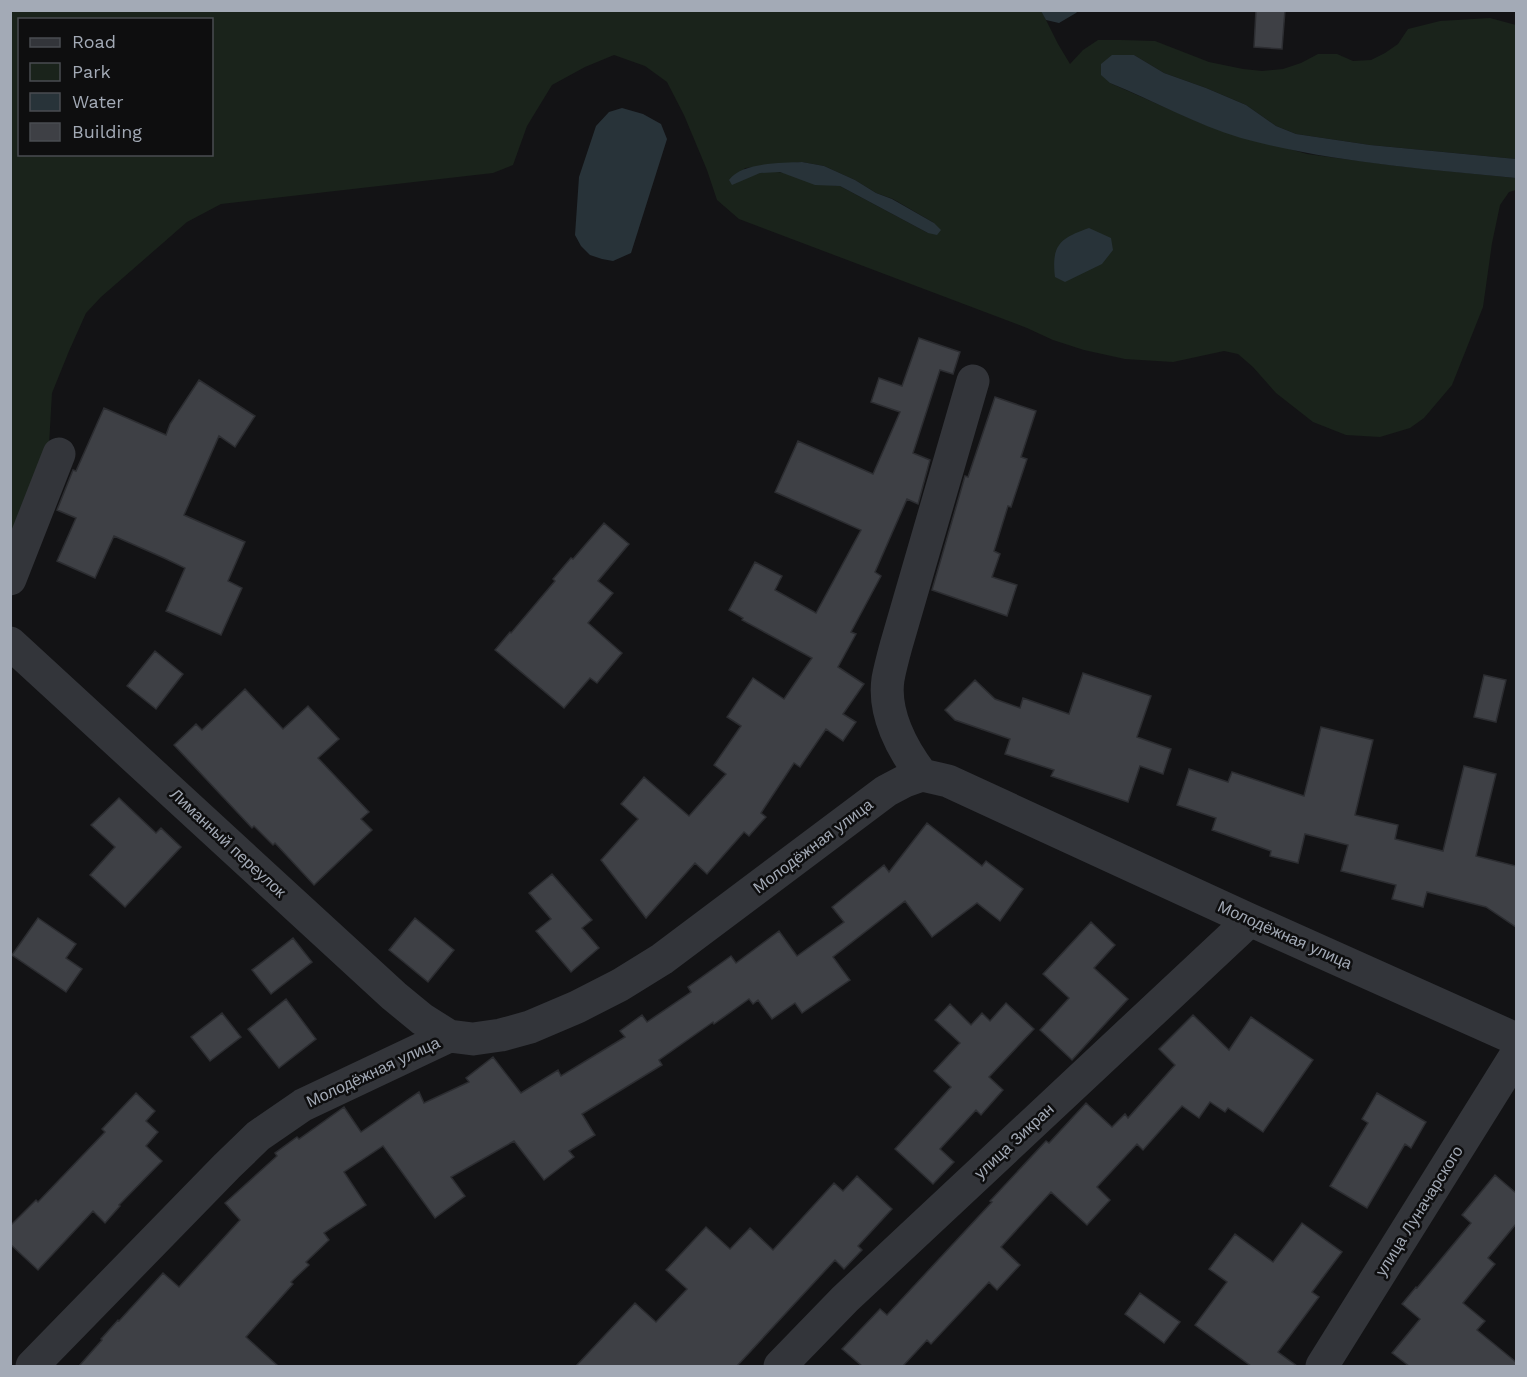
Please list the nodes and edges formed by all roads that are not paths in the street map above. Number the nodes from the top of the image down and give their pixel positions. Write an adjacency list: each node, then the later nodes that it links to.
1 (974, 381): 5 (street)
2 (59, 454): 3 (street)
3 (10, 579)
4 (10, 644): 7 (street, Лиманный переулок)
5 (922, 775): 6 (street, Молодёжная улица); 7 (street, Молодёжная улица)
6 (1250, 920): 8 (street, Молодёжная улица); 11 (street, улица Зикран)
7 (450, 1036): 10 (street, Молодёжная улица)
8 (1516, 1039)
9 (1516, 1055): 12 (street, улица Луначарского)
10 (32, 1366)
11 (780, 1366)
12 (1322, 1366)

